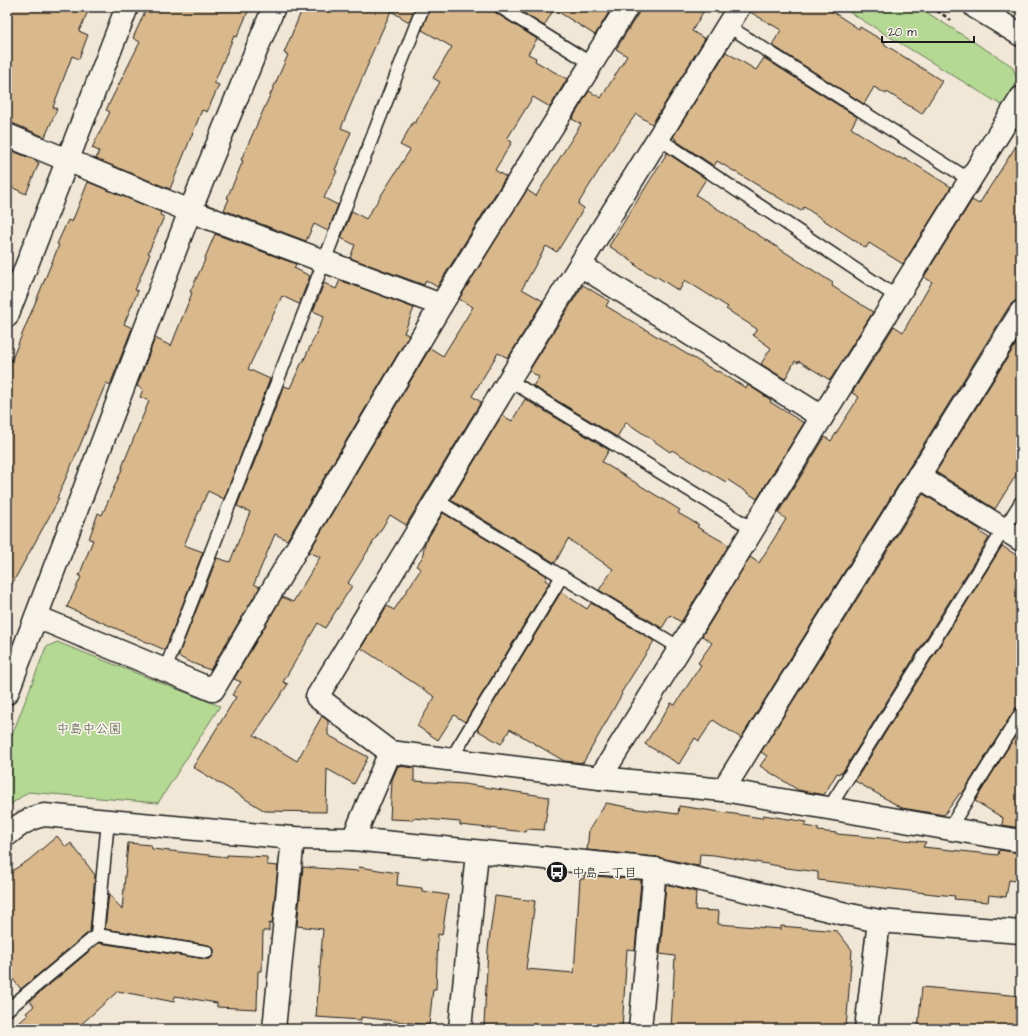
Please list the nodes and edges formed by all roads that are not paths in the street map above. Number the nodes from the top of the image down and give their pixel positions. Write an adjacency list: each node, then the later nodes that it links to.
1 (128, 7): 14 (street)
2 (274, 7): 16 (street)
3 (423, 7): 17 (lane)
4 (500, 7): 10 (lane)
5 (627, 7): 10 (street)
6 (739, 7): 8 (street)
7 (975, 7): 9 (street)
8 (728, 26): 13 (street); 15 (lane)
9 (1021, 35)
10 (592, 64): 20 (street)
11 (1021, 98): 15 (street)
12 (7, 136): 14 (street)
13 (658, 138): 18 (street); 19 (lane)
14 (68, 160): 16 (street); 22 (street)
15 (970, 180): 19 (street)
16 (190, 211): 17 (street); 31 (street)
17 (324, 262): 20 (street); 33 (lane)
18 (580, 265): 23 (street); 24 (street)
19 (897, 297): 24 (street)
20 (442, 305): 33 (street)
21 (1021, 312): 25 (street)
22 (7, 316)
23 (509, 380): 26 (street); 28 (lane)
24 (822, 417): 28 (street)
25 (918, 476): 29 (street); 39 (street)
26 (436, 500): 30 (lane); 36 (street)
27 (1021, 502): 29 (lane)
28 (753, 529): 32 (street)
29 (1013, 534): 40 (lane)
30 (562, 576): 32 (lane); 37 (lane)
31 (37, 617): 33 (street); 34 (street)
32 (680, 648): 38 (street)
33 (165, 670)
34 (7, 693)
35 (1021, 714): 42 (lane)
36 (390, 752): 37 (street); 45 (street)
37 (451, 759): 38 (street)
38 (600, 778): 39 (street)
39 (723, 790): 40 (street)
40 (829, 808): 42 (street)
41 (108, 821): 43 (street); 44 (street); 51 (lane)
42 (949, 829): 46 (street)
43 (7, 835)
44 (293, 838): 45 (street); 54 (street)
45 (353, 839): 47 (street)
46 (1021, 841)
47 (477, 852): 48 (street); 55 (street)
48 (655, 870): 49 (street); 56 (street)
49 (879, 921): 50 (street); 57 (street)
50 (1019, 928)
51 (97, 935): 52 (lane); 53 (lane)
52 (207, 952)
53 (7, 1010)
54 (274, 1029)
55 (460, 1029)
56 (640, 1029)
57 (866, 1029)

